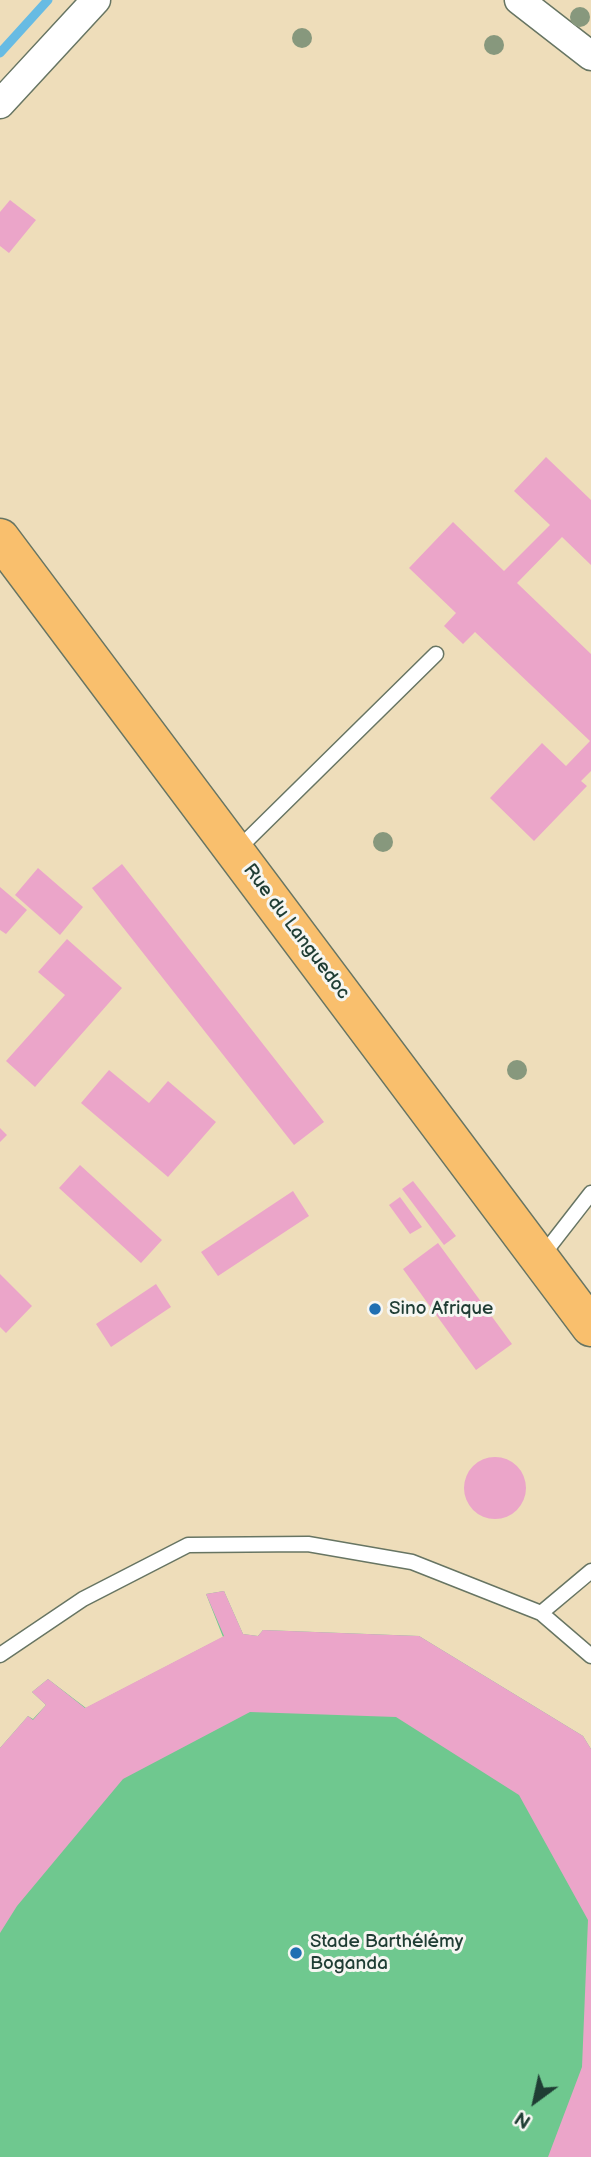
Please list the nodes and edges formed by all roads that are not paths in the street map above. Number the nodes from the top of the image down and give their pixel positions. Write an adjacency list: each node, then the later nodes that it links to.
1 (96, 0): 4 (street)
2 (519, 0): 3 (street)
3 (591, 56)
4 (0, 104)
5 (0, 538): 7 (main road, Rue du Languedoc)
6 (436, 654): 7 (lane)
7 (236, 851): 9 (main road, Rue du Languedoc)
8 (591, 1193): 9 (lane)
9 (539, 1260): 10 (main road, Rue du Languedoc)
10 (591, 1327)
11 (591, 1571): 12 (lane)
12 (541, 1613): 13 (lane); 14 (lane)
13 (0, 1655)
14 (591, 1656)

